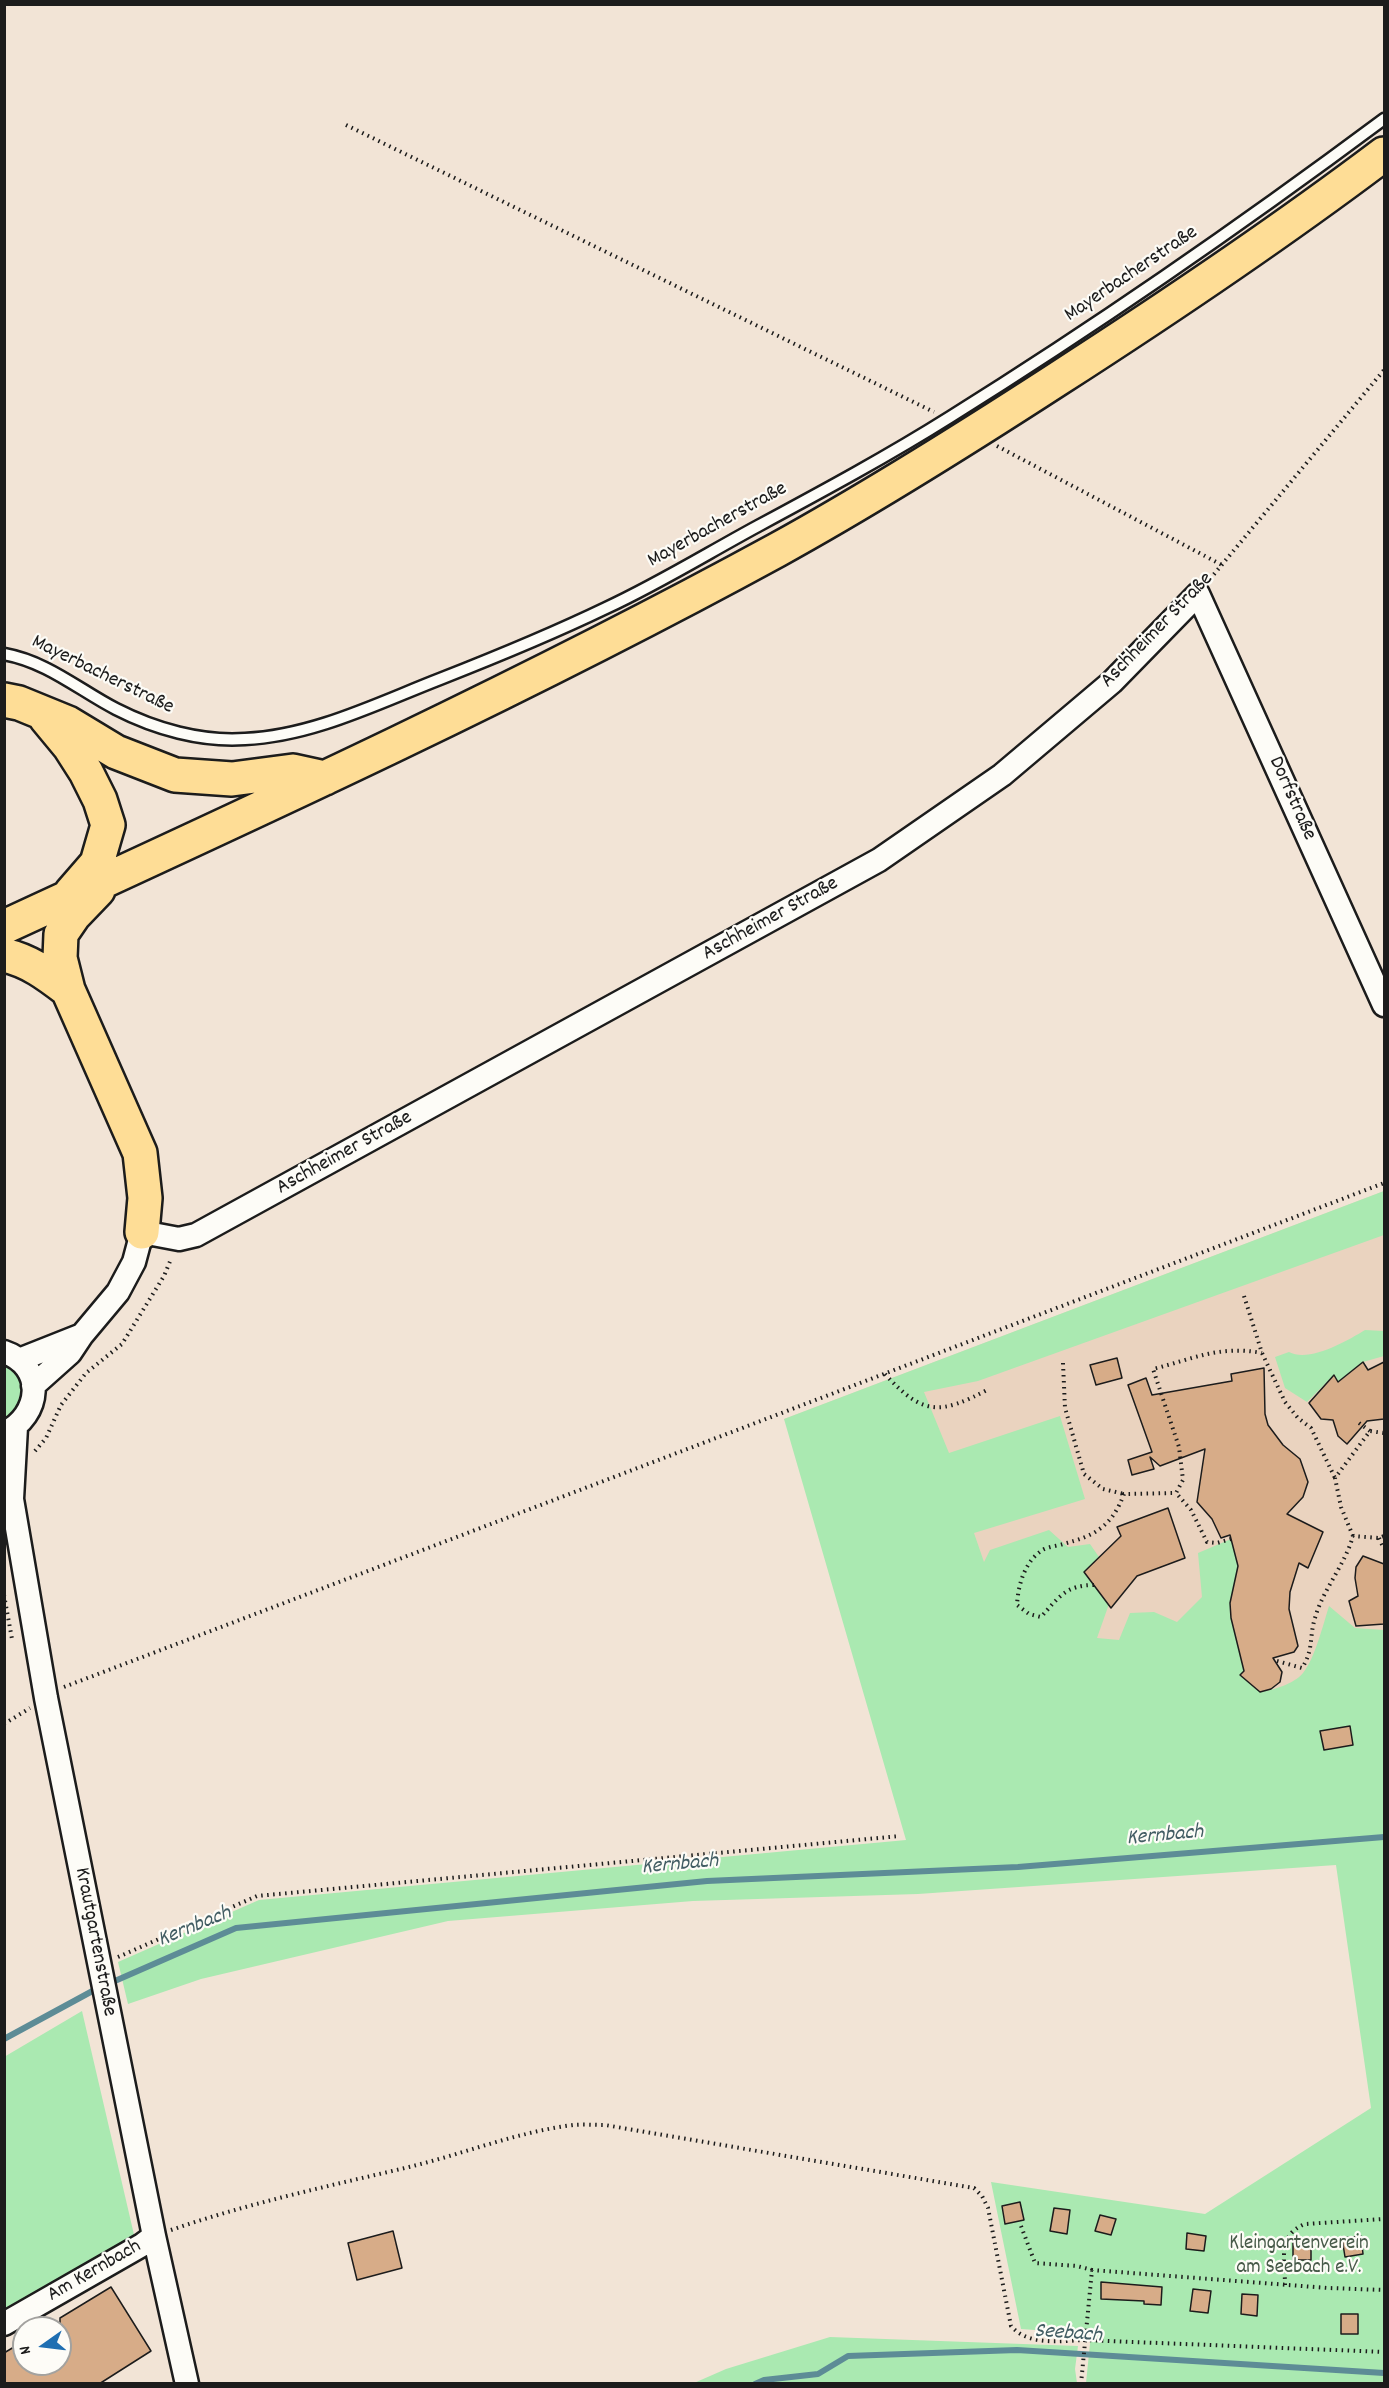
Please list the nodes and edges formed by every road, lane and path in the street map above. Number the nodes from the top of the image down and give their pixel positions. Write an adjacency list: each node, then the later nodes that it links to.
1 (1384, 119): 5 (lane, Mayerbacherstraße)
2 (346, 125): 5 (path)
3 (1384, 154): 12 (main road)
4 (1384, 370): 7 (path, Aschheimer Straße)
5 (948, 419): 9 (lane, Mayerbacherstraße)
6 (989, 442): 7 (path)
7 (1222, 565): 8 (path, Aschheimer Straße)
8 (1198, 594): 18 (street, Dorfstraße); 21 (street, Aschheimer Straße)
9 (4, 654)
10 (4, 700): 11 (main road)
11 (41, 712): 12 (main road); 14 (main road)
12 (325, 778): 13 (main road)
13 (107, 880): 14 (main road); 17 (main road)
14 (65, 899): 15 (main road)
15 (4, 927)
16 (4, 955): 17 (main road)
17 (68, 990): 20 (main road)
18 (1384, 1005)
19 (1384, 1183): 27 (path)
20 (142, 1232): 21 (street); 23 (street)
21 (179, 1239): 34 (path)
22 (1244, 1296): 24 (path)
23 (82, 1335): 25 (street); 28 (street)
24 (1262, 1353): 35 (path); 37 (path)
25 (12, 1356): 28 (street)
26 (1063, 1363): 38 (path)
27 (885, 1374): 29 (path); 46 (path)
28 (33, 1386): 31 (street)
29 (989, 1389)
30 (1359, 1423): 32 (path)
31 (10, 1430): 34 (street, Krautgartenstraße)
32 (1370, 1431): 33 (path); 35 (path)
33 (1384, 1433)
34 (14, 1462): 36 (street, Krautgartenstraße)
35 (1335, 1478): 39 (path)
36 (8, 1492): 46 (street, Krautgartenstraße)
37 (1176, 1492): 38 (path); 42 (path)
38 (1124, 1494): 44 (path)
39 (1353, 1536): 41 (path); 45 (path)
40 (1384, 1536): 41 (path)
41 (1379, 1538): 43 (path)
42 (1231, 1539)
43 (1384, 1549)
44 (1094, 1585)
45 (1277, 1661)
46 (46, 1698): 50 (street, Krautgartenstraße)
47 (26, 1711): 48 (path)
48 (4, 1724)
49 (900, 1836): 50 (path)
50 (99, 1970): 53 (street, Krautgartenstraße)
51 (1384, 2219): 55 (path)
52 (1021, 2226): 54 (path)
53 (154, 2236): 57 (street, Am Kernbach); 58 (path); 60 (street, Krautgartenstraße)
54 (1092, 2270): 55 (path); 58 (path)
55 (1285, 2285): 56 (path)
56 (1384, 2290)
57 (4, 2325)
58 (1084, 2343): 59 (path); 63 (path)
59 (1384, 2352)
60 (187, 2384)
61 (1003, 2384): 62 (path)
62 (1064, 2384)
63 (1081, 2384)

